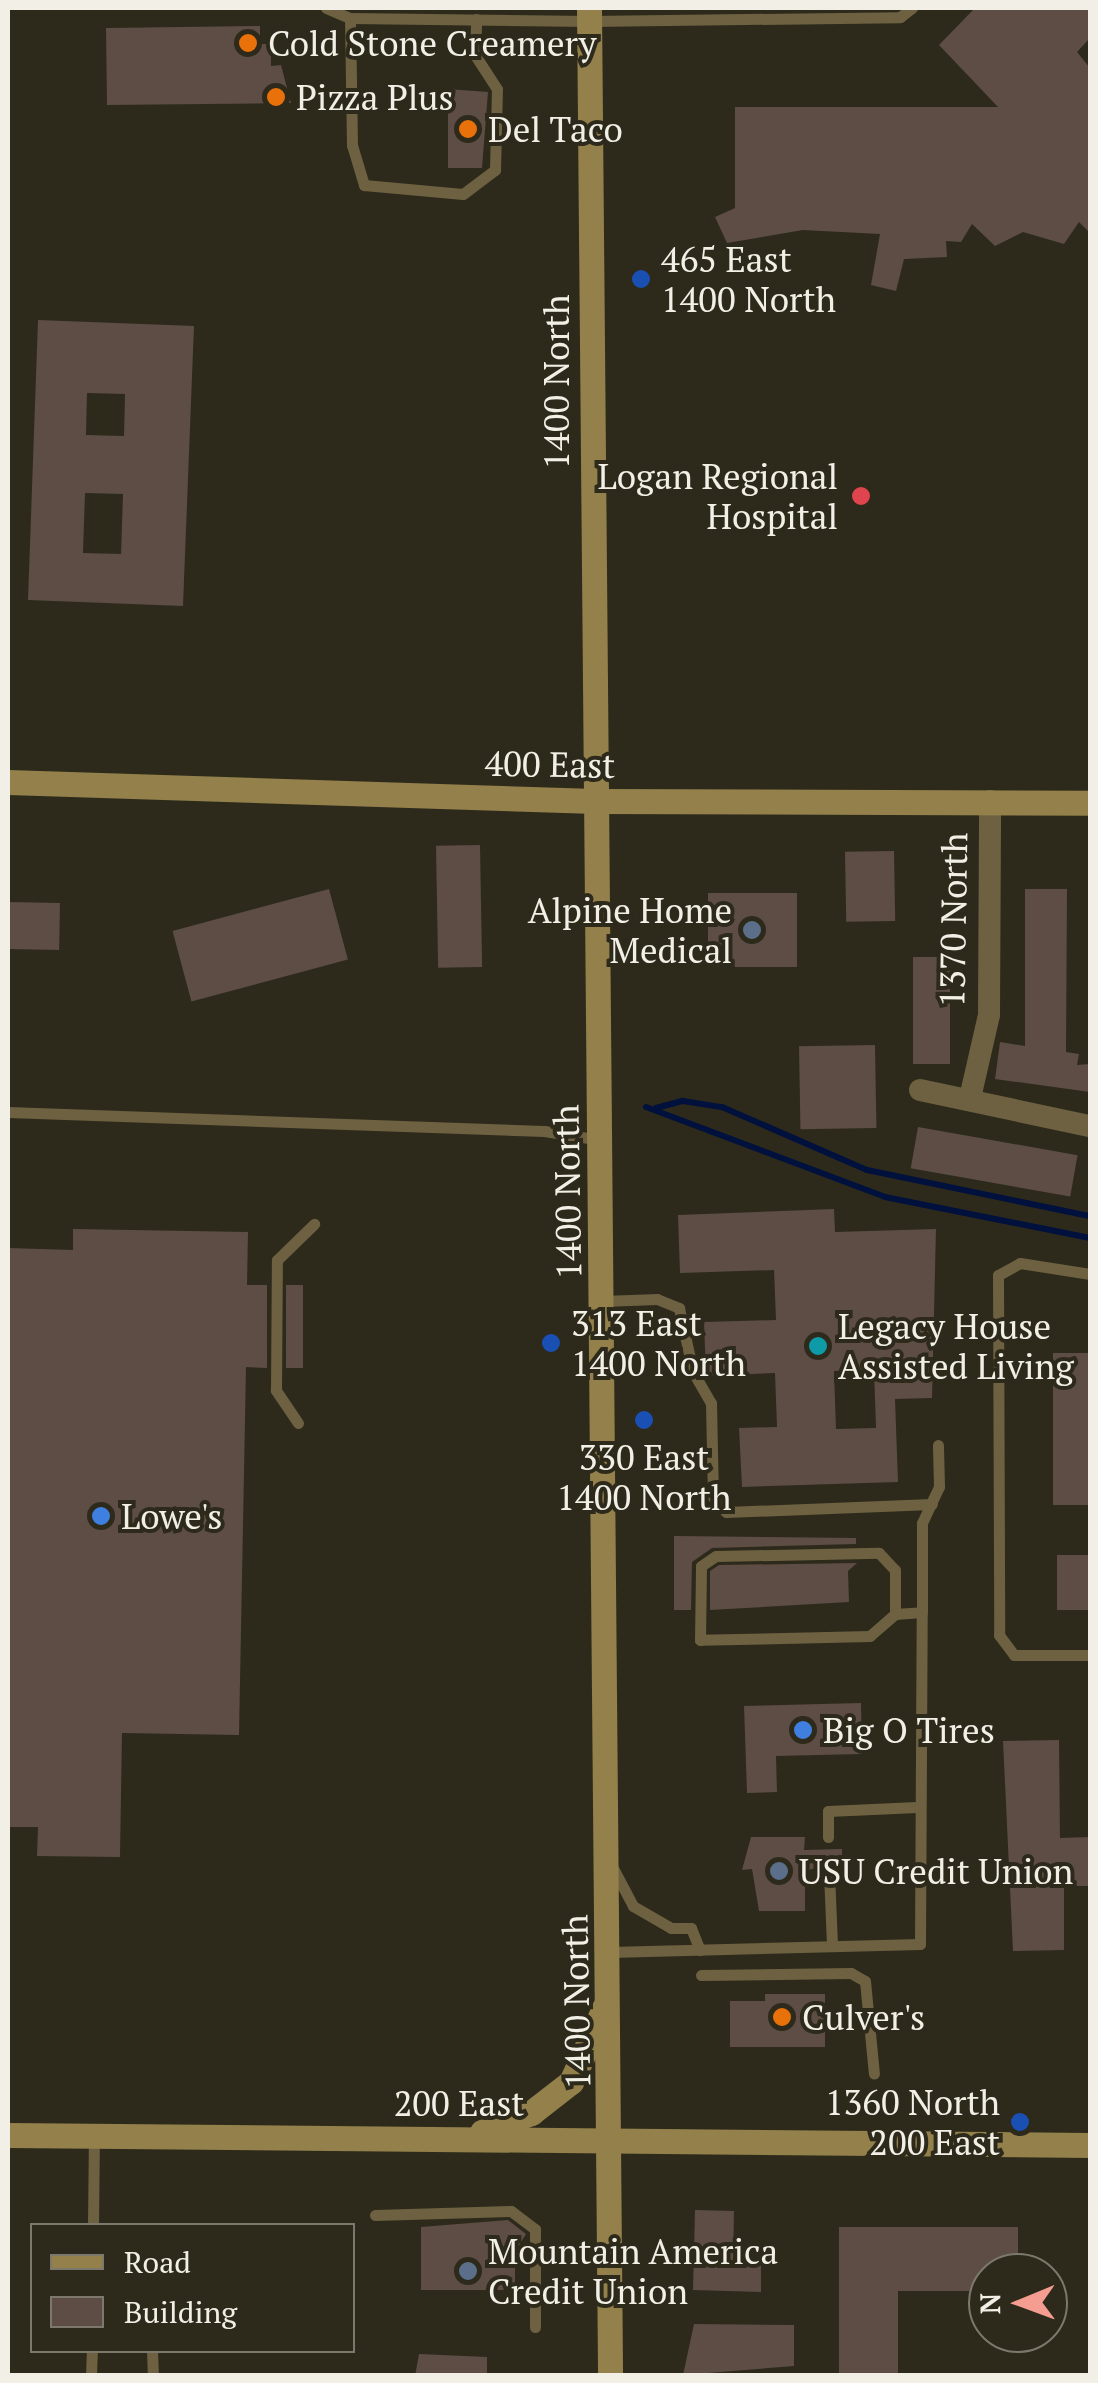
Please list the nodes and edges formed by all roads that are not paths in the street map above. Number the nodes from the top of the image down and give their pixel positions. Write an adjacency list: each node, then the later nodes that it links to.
1 (326, 8): 4 (lane)
2 (912, 8): 3 (lane)
3 (588, 14): 5 (lane); 7 (main road, 1400 North)
4 (350, 18): 5 (lane); 5 (lane)
5 (476, 19)
6 (8, 782): 7 (main road, 400 East)
7 (594, 801): 8 (main road, 400 East); 14 (main road, 1400 North)
8 (990, 802): 9 (main road, 400 East); 11 (street, 1370 North)
9 (1090, 802)
10 (920, 1090): 11 (street)
11 (970, 1098): 13 (street)
12 (8, 1112): 14 (lane)
13 (1090, 1126)
14 (601, 1140): 17 (main road, 1400 North)
15 (314, 1224): 18 (lane)
16 (1090, 1274): 23 (lane)
17 (603, 1301): 20 (lane); 26 (main road, 1400 North)
18 (298, 1424)
19 (938, 1445): 20 (lane)
20 (932, 1504): 21 (lane)
21 (922, 1612): 22 (lane); 24 (lane)
22 (895, 1614): 22 (lane)
23 (1090, 1655)
24 (917, 1807): 25 (lane); 28 (lane)
25 (828, 1837)
26 (609, 1861): 29 (lane); 30 (main road, 1400 North)
27 (830, 1873): 28 (lane)
28 (832, 1946): 29 (lane)
29 (700, 1950): 30 (lane)
30 (610, 1952): 32 (main road, 1400 North)
31 (701, 1975): 33 (lane)
32 (610, 1979): 36 (main road); 37 (main road, 1400 North)
33 (874, 2074)
34 (8, 2135): 35 (main road, 200 East)
35 (94, 2136): 36 (main road, 200 East); 40 (lane)
36 (465, 2138): 37 (main road, 200 East)
37 (612, 2139): 38 (main road, 200 East); 42 (main road, 1400 North)
38 (1090, 2145)
39 (375, 2215): 41 (lane)
40 (94, 2223)
41 (535, 2326)
42 (610, 2376)

